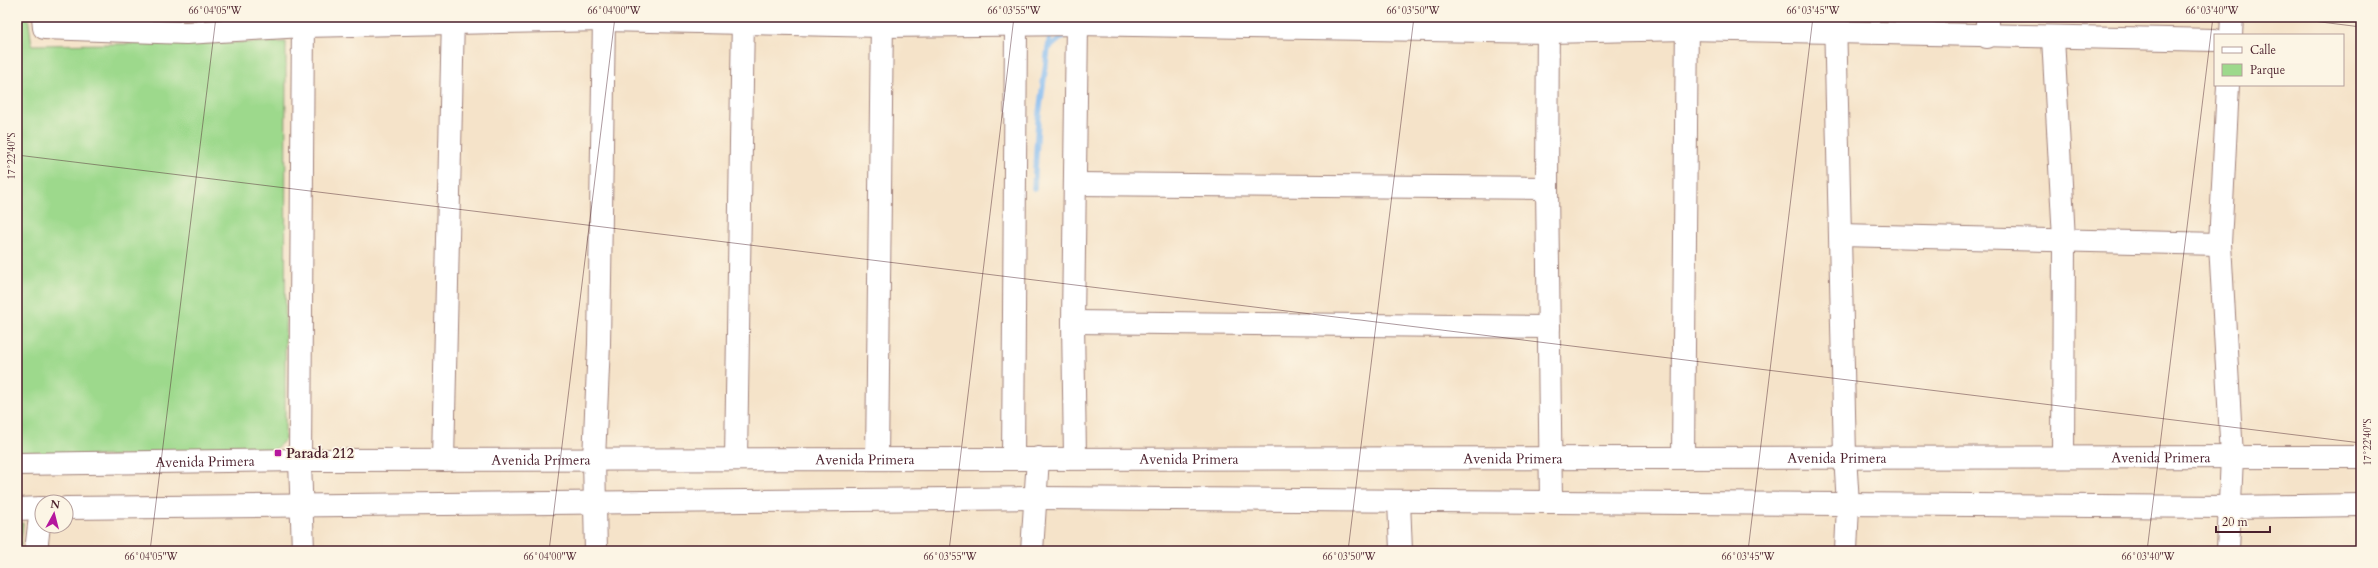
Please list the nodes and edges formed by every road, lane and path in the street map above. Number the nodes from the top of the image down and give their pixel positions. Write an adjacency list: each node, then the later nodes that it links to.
1 (43, 17): 6 (street)
2 (2232, 17): 16 (street)
3 (604, 19): 4 (street); 5 (street); 36 (street)
4 (453, 20): 6 (street); 40 (street)
5 (743, 20): 7 (street); 37 (street)
6 (303, 21): 39 (street)
7 (882, 21): 13 (street); 38 (street)
8 (1266, 22): 9 (street); 11 (street)
9 (1392, 23): 12 (street)
10 (1686, 23): 12 (street); 14 (street); 31 (street)
11 (1077, 24): 13 (street); 20 (street)
12 (1548, 24): 21 (street)
13 (1016, 25): 33 (street)
14 (1834, 26): 15 (street); 22 (street)
15 (1987, 27): 17 (street)
16 (2231, 34)
17 (2053, 38): 18 (street); 23 (street)
18 (2214, 40)
19 (2228, 86): 24 (street)
20 (1075, 184): 21 (street); 25 (street)
21 (1547, 188): 26 (street)
22 (1840, 235): 23 (street); 27 (street)
23 (2064, 239): 24 (street); 28 (street)
24 (2220, 244): 29 (street)
25 (1073, 322): 26 (street); 35 (street)
26 (1549, 327): 30 (street)
27 (1844, 456): 28 (street, Avenida Primera); 31 (street, Avenida Primera); 46 (street)
28 (2063, 456): 29 (street, Avenida Primera)
29 (2232, 456): 32 (street, Avenida Primera); 49 (street)
30 (1552, 457): 31 (street, Avenida Primera); 35 (street, Avenida Primera); 44 (street)
31 (1683, 457)
32 (2361, 457)
33 (1012, 458): 34 (street, Avenida Primera); 38 (street, Avenida Primera)
34 (1038, 458): 35 (street, Avenida Primera); 42 (street)
35 (1075, 458)
36 (594, 459): 37 (street, Avenida Primera); 40 (street, Avenida Primera); 45 (street)
37 (736, 459): 38 (street, Avenida Primera)
38 (877, 459)
39 (300, 460): 40 (street, Avenida Primera); 41 (street, Avenida Primera); 48 (street)
40 (443, 460)
41 (17, 464)
42 (1036, 498): 43 (street); 45 (street); 57 (street)
43 (1398, 500): 44 (street); 58 (street)
44 (1551, 502): 46 (street)
45 (595, 503): 48 (street); 56 (street)
46 (1848, 504): 49 (street); 59 (street)
47 (2361, 505): 49 (street)
48 (303, 507): 51 (street); 55 (street)
49 (2231, 507): 60 (street)
50 (34, 508): 52 (street)
51 (74, 508)
52 (17, 509)
53 (38, 534): 54 (street)
54 (36, 551)
55 (303, 551)
56 (596, 551)
57 (1032, 551)
58 (1401, 551)
59 (1846, 551)
60 (2228, 551)

